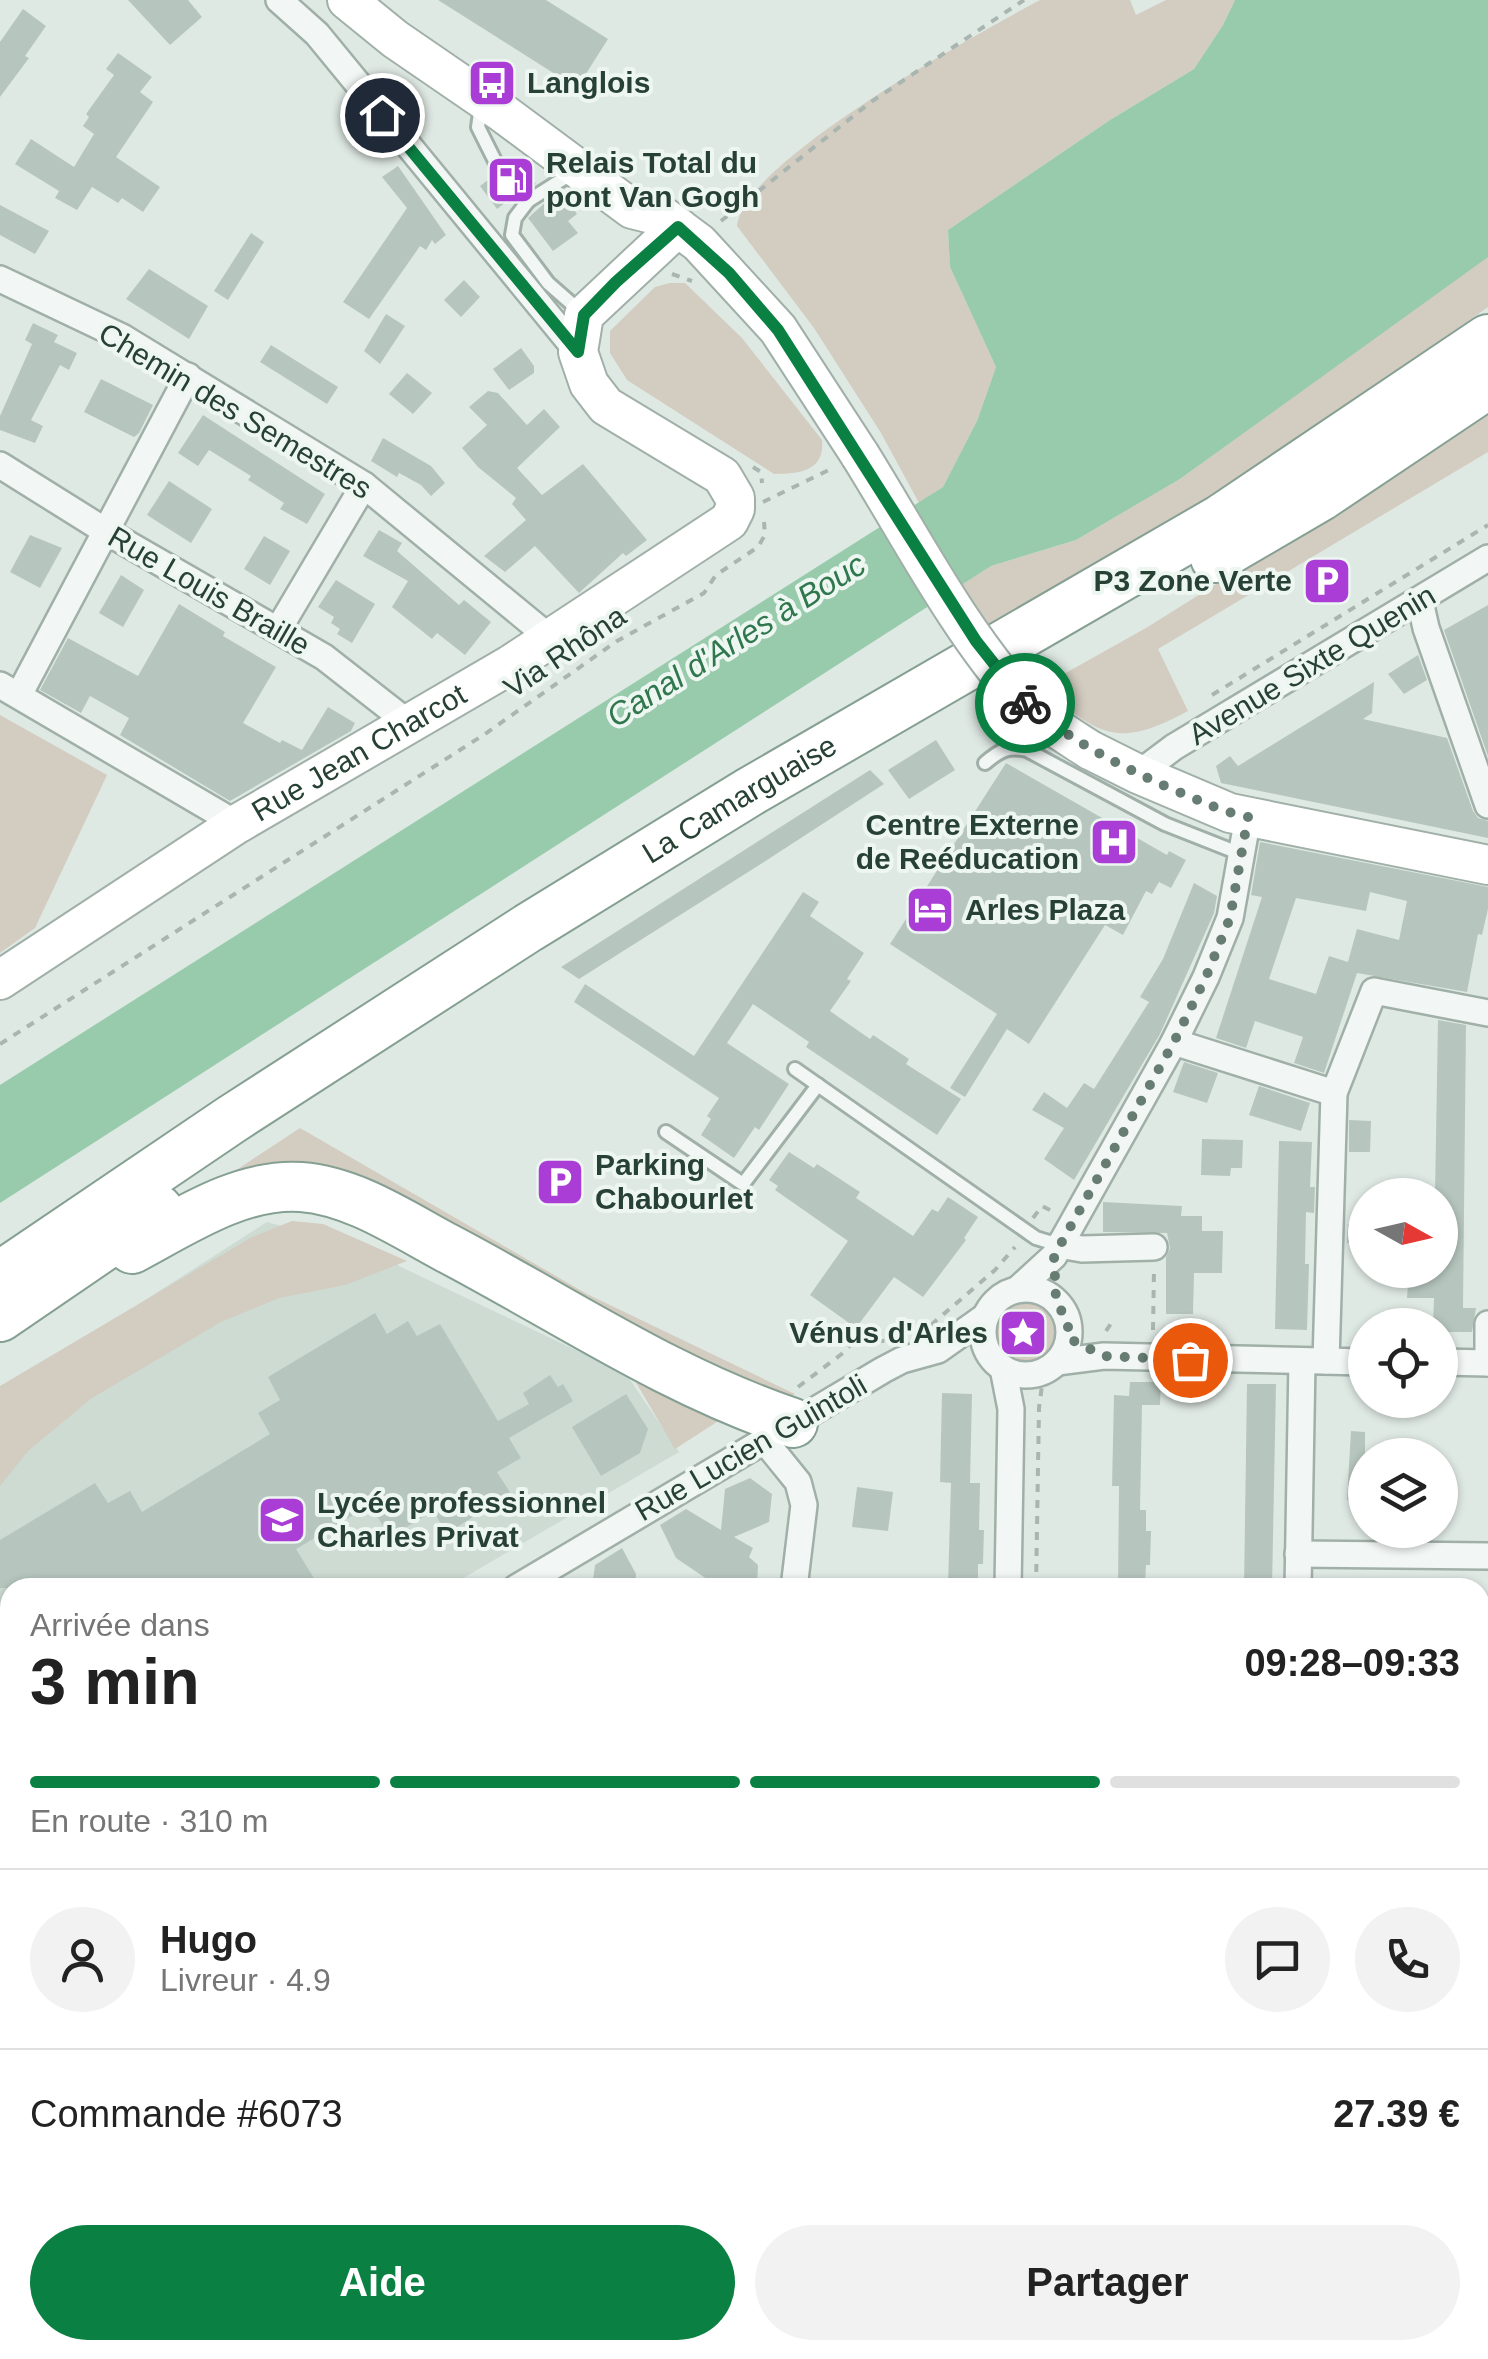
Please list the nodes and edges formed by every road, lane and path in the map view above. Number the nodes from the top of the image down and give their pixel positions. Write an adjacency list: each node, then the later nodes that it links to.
1 (279, 0): 12 (street)
2 (347, 0): 5 (main road)
3 (388, 0): 8 (main road)
4 (1024, 0): 8 (path)
5 (482, 98): 6 (lane); 7 (main road)
6 (500, 171)
7 (585, 174): 8 (main road); 10 (lane)
8 (680, 229): 10 (main road); 15 (main road)
9 (0, 279): 13 (street, Chemin des Semestres)
10 (584, 315): 12 (main road)
11 (1488, 339): 45 (highway, La Camarguaise)
12 (578, 352): 24 (main road, Rue Jean Charcot)
13 (188, 376): 17 (street, Chemin des Semestres); 20 (street)
14 (1488, 384): 49 (highway, La Camarguaise)
15 (852, 458): 18 (path); 28 (main road, bridge)
16 (0, 465): 20 (street, Rue Louis Braille)
17 (364, 484): 23 (street); 24 (street, Chemin des Semestres)
18 (764, 502)
19 (764, 518): 37 (path, Via Rhôna)
20 (107, 532): 23 (street, Rue Louis Braille); 25 (street)
21 (1488, 558): 22 (street, Avenue Sixte Quenin)
22 (1420, 601): 28 (street, Avenue Sixte Quenin); 29 (street)
23 (278, 630): 26 (street, Rue Louis Braille)
24 (550, 638): 26 (main road, Rue Jean Charcot)
25 (9, 690): 31 (street)
26 (412, 725): 31 (main road, Rue Jean Charcot)
27 (985, 762): 32 (lane)
28 (1138, 774): 30 (main road)
29 (1488, 804)
30 (1248, 817): 32 (street); 33 (main road)
31 (237, 824): 34 (main road, Rue Jean Charcot)
32 (1241, 854): 36 (street)
33 (1488, 865)
34 (0, 980)
35 (1488, 1013): 40 (street)
36 (1174, 1042): 40 (street); 44 (street)
37 (0, 1044)
38 (795, 1069): 39 (lane)
39 (818, 1085): 41 (lane); 42 (lane)
40 (1334, 1093): 57 (street)
41 (666, 1132)
42 (1025, 1229): 44 (lane); 54 (path)
43 (1154, 1247): 44 (street); 52 (path)
44 (1056, 1250): 46 (street); 47 (street)
45 (0, 1276)
46 (1018, 1289): 47 (street); 48 (street)
47 (1056, 1300): 53 (street)
48 (986, 1316): 54 (street, Rue Lucien Guintoli); 62 (street)
49 (0, 1317)
50 (1488, 1324): 61 (street)
51 (0, 1328): 66 (highway)
52 (1153, 1330)
53 (1068, 1338): 56 (street); 58 (street)
54 (934, 1339): 62 (street, Rue Lucien Guintoli); 66 (street, Rue Lucien Guintoli)
55 (894, 1342): 66 (path)
56 (1104, 1356): 57 (street); 58 (street)
57 (1314, 1361): 59 (street); 67 (street)
58 (1057, 1362): 63 (street)
59 (1348, 1362)
60 (1458, 1362): 61 (street)
61 (1488, 1363)
62 (998, 1364): 63 (street); 65 (street)
63 (1032, 1374): 65 (street)
64 (1039, 1408): 72 (path)
65 (1011, 1409): 71 (street)
66 (766, 1432): 69 (street, Rue Lucien Guintoli); 70 (street)
67 (1298, 1554): 68 (street); 73 (street)
68 (1488, 1556)
69 (532, 1578)
70 (795, 1578)
71 (1008, 1578)
72 (1036, 1578)
73 (1298, 1578)

